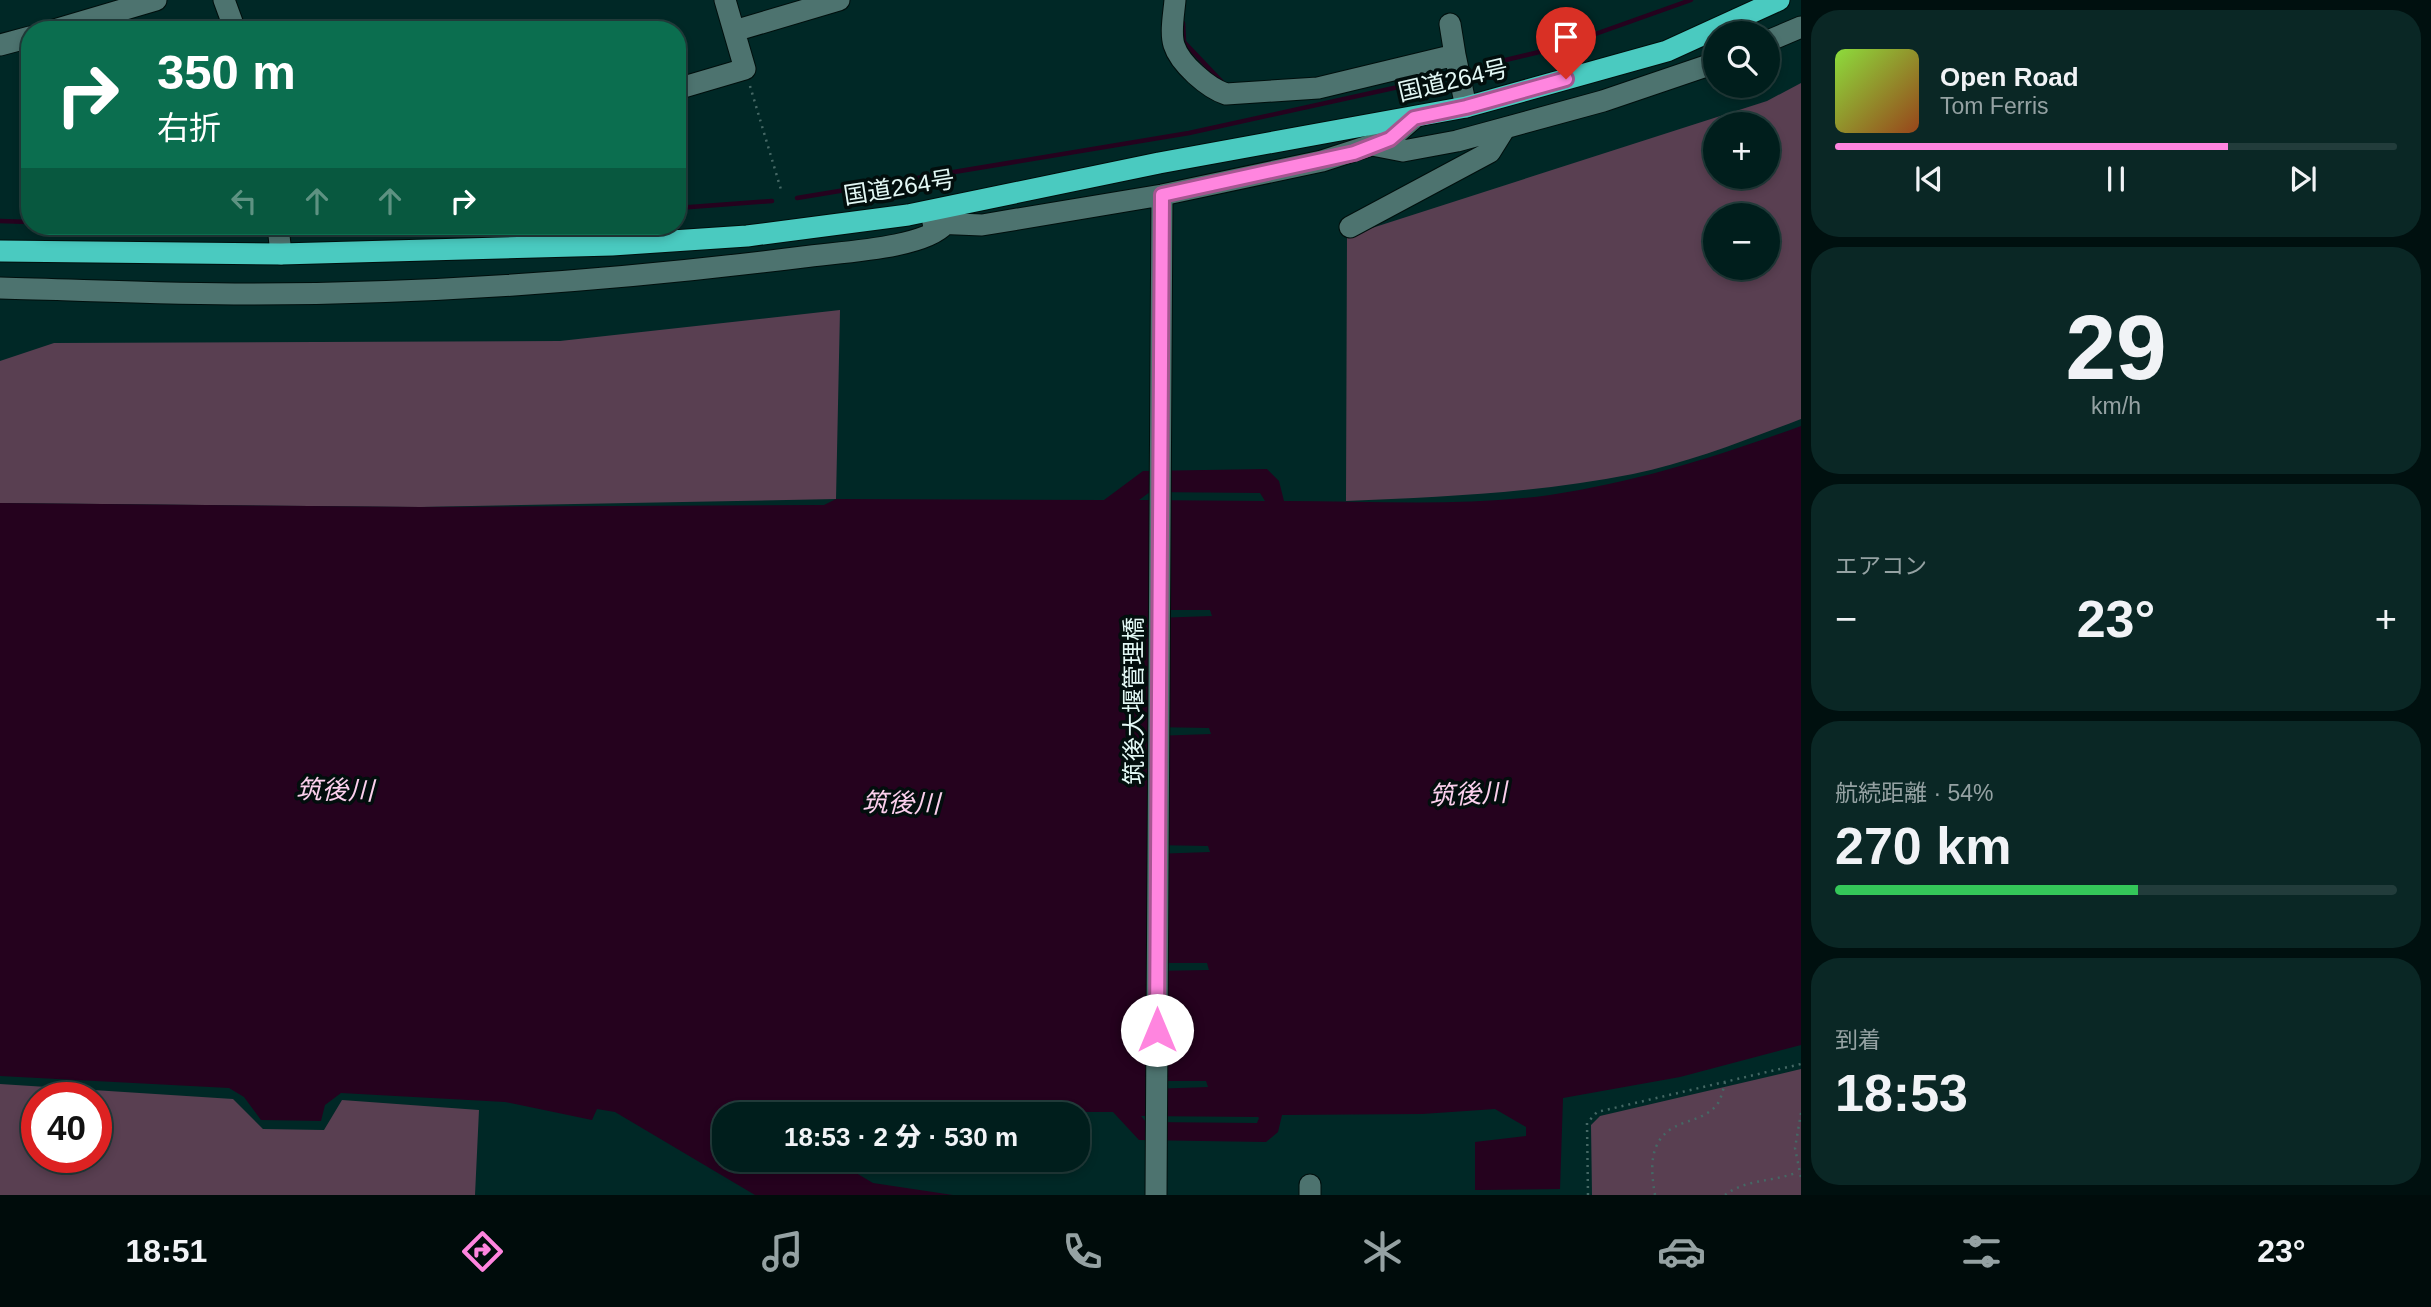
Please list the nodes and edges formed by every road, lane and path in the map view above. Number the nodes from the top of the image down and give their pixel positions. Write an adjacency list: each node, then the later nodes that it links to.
1 (156, 0): 8 (street)
2 (213, 0): 9 (street)
3 (224, 0): 10 (street)
4 (725, 0): 13 (street)
5 (839, 0): 13 (street)
6 (1175, 0): 17 (street)
7 (1779, 0): 21 (highway, 国道264号)
8 (85, 21)
9 (219, 21)
10 (232, 21)
11 (1450, 24): 17 (street)
12 (1801, 27): 14 (street)
13 (734, 31): 19 (street)
14 (1780, 36)
15 (21, 40): 16 (street)
16 (0, 46)
17 (1455, 55): 21 (street)
18 (1703, 67): 23 (street)
19 (745, 69): 20 (street); 25 (path)
20 (686, 86)
21 (1466, 107): 22 (highway, 国道264号)
22 (1414, 118): 24 (street); 27 (highway, 国道264号)
23 (1505, 128): 24 (street); 29 (street)
24 (1372, 145): 26 (street)
25 (782, 193)
26 (1163, 201): 28 (street); 39 (street, 筑後大堰管理橋)
27 (908, 215): 28 (street); 32 (highway, 国道264号)
28 (945, 224): 33 (street)
29 (1350, 227)
30 (279, 235): 32 (street)
31 (0, 251): 32 (highway, 国道264号)
32 (281, 254)
33 (0, 288)
34 (1801, 1064): 35 (path)
35 (1726, 1082): 40 (path); 41 (path)
36 (1801, 1113): 37 (path)
37 (1798, 1172): 38 (path); 42 (path)
38 (1801, 1178)
39 (1156, 1195)
40 (1588, 1195)
41 (1655, 1195)
42 (1725, 1195)

